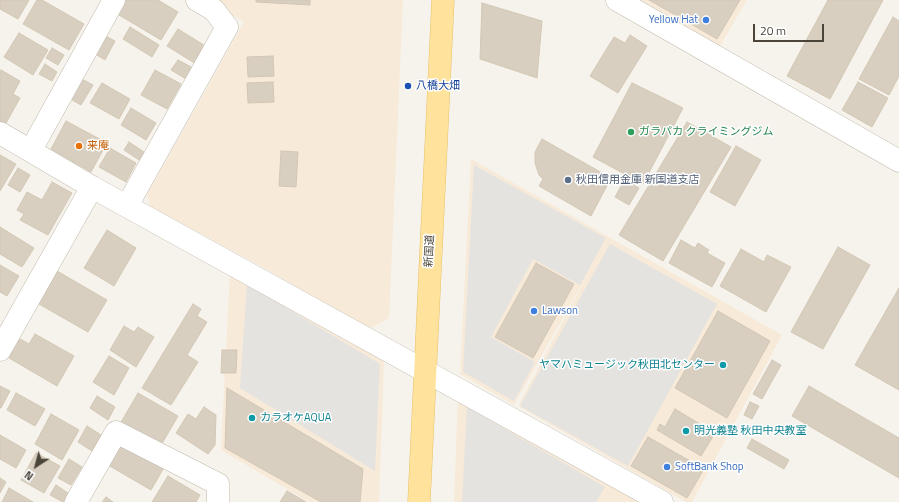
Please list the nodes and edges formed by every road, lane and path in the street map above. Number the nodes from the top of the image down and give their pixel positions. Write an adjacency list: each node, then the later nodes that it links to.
1 (114, 0): 6 (street)
2 (197, 0): 9 (street)
3 (442, 0): 11 (main road, 新国道)
4 (618, 0): 7 (street)
5 (0, 133): 6 (street)
6 (31, 150): 8 (street)
7 (899, 161)
8 (92, 187): 9 (street); 10 (street)
9 (127, 206): 11 (street)
10 (0, 350)
11 (425, 370): 14 (main road, 新国道); 15 (street)
12 (76, 502): 13 (street)
13 (218, 502)
14 (419, 502)
15 (662, 502)

